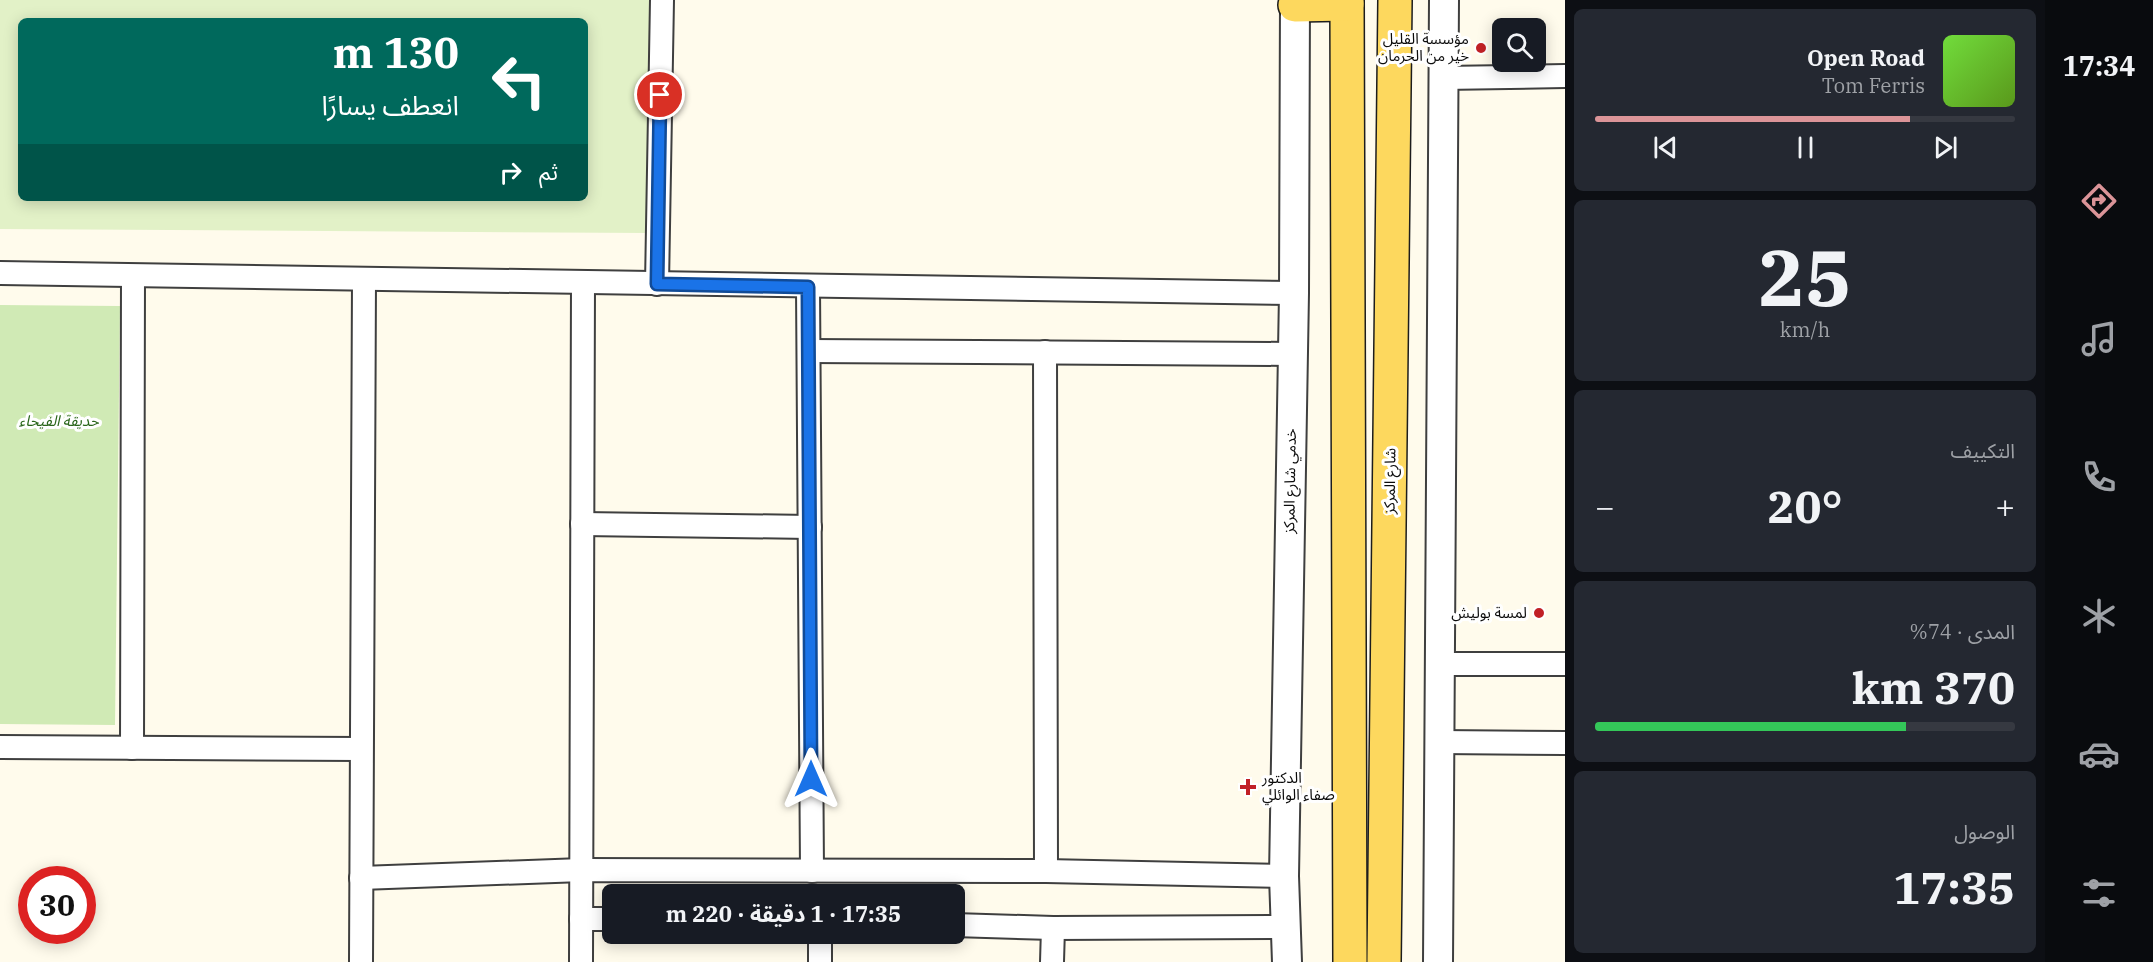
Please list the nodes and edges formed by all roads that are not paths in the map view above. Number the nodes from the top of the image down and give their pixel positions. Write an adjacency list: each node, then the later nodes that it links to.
1 (662, 0): 12 (street)
2 (1395, 0): 44 (main road, شارع المركز)
3 (1443, 0): 7 (street)
4 (1295, 2): 5 (main road); 14 (street, خدمي شارع المركز)
5 (1347, 2): 43 (main road)
6 (1565, 76): 7 (street)
7 (1443, 78): 20 (street)
8 (0, 273): 9 (street)
9 (133, 276): 10 (street); 25 (street)
10 (364, 279): 11 (street); 26 (street)
11 (583, 283): 12 (street); 18 (street)
12 (657, 284): 13 (street)
13 (808, 287): 14 (street); 15 (street)
14 (1294, 292): 17 (street, خدمي شارع المركز)
15 (809, 351): 16 (street); 19 (street)
16 (1045, 352): 17 (street); 29 (street)
17 (1292, 354): 30 (street, خدمي شارع المركز)
18 (582, 524): 19 (street); 27 (street)
19 (810, 527): 28 (street)
20 (1439, 664): 21 (street); 22 (street)
21 (1565, 664)
22 (1439, 742): 23 (street); 45 (street)
23 (1565, 743)
24 (0, 747): 25 (street)
25 (132, 748): 26 (street)
26 (361, 749): 31 (street)
27 (582, 870): 28 (street); 31 (street); 32 (street)
28 (812, 871): 29 (street)
29 (1046, 871): 30 (street)
30 (1284, 876): 35 (street, خدمي شارع المركز)
31 (361, 878): 38 (street)
32 (581, 919): 33 (street); 39 (street)
33 (602, 919)
34 (965, 925): 36 (street)
35 (1285, 927): 36 (street); 42 (street, خدمي شارع المركز)
36 (1053, 928): 41 (street)
37 (820, 944): 40 (street)
38 (361, 962)
39 (581, 962)
40 (820, 962)
41 (1053, 962)
42 (1287, 962)
43 (1350, 962)
44 (1384, 962)
45 (1438, 962)

